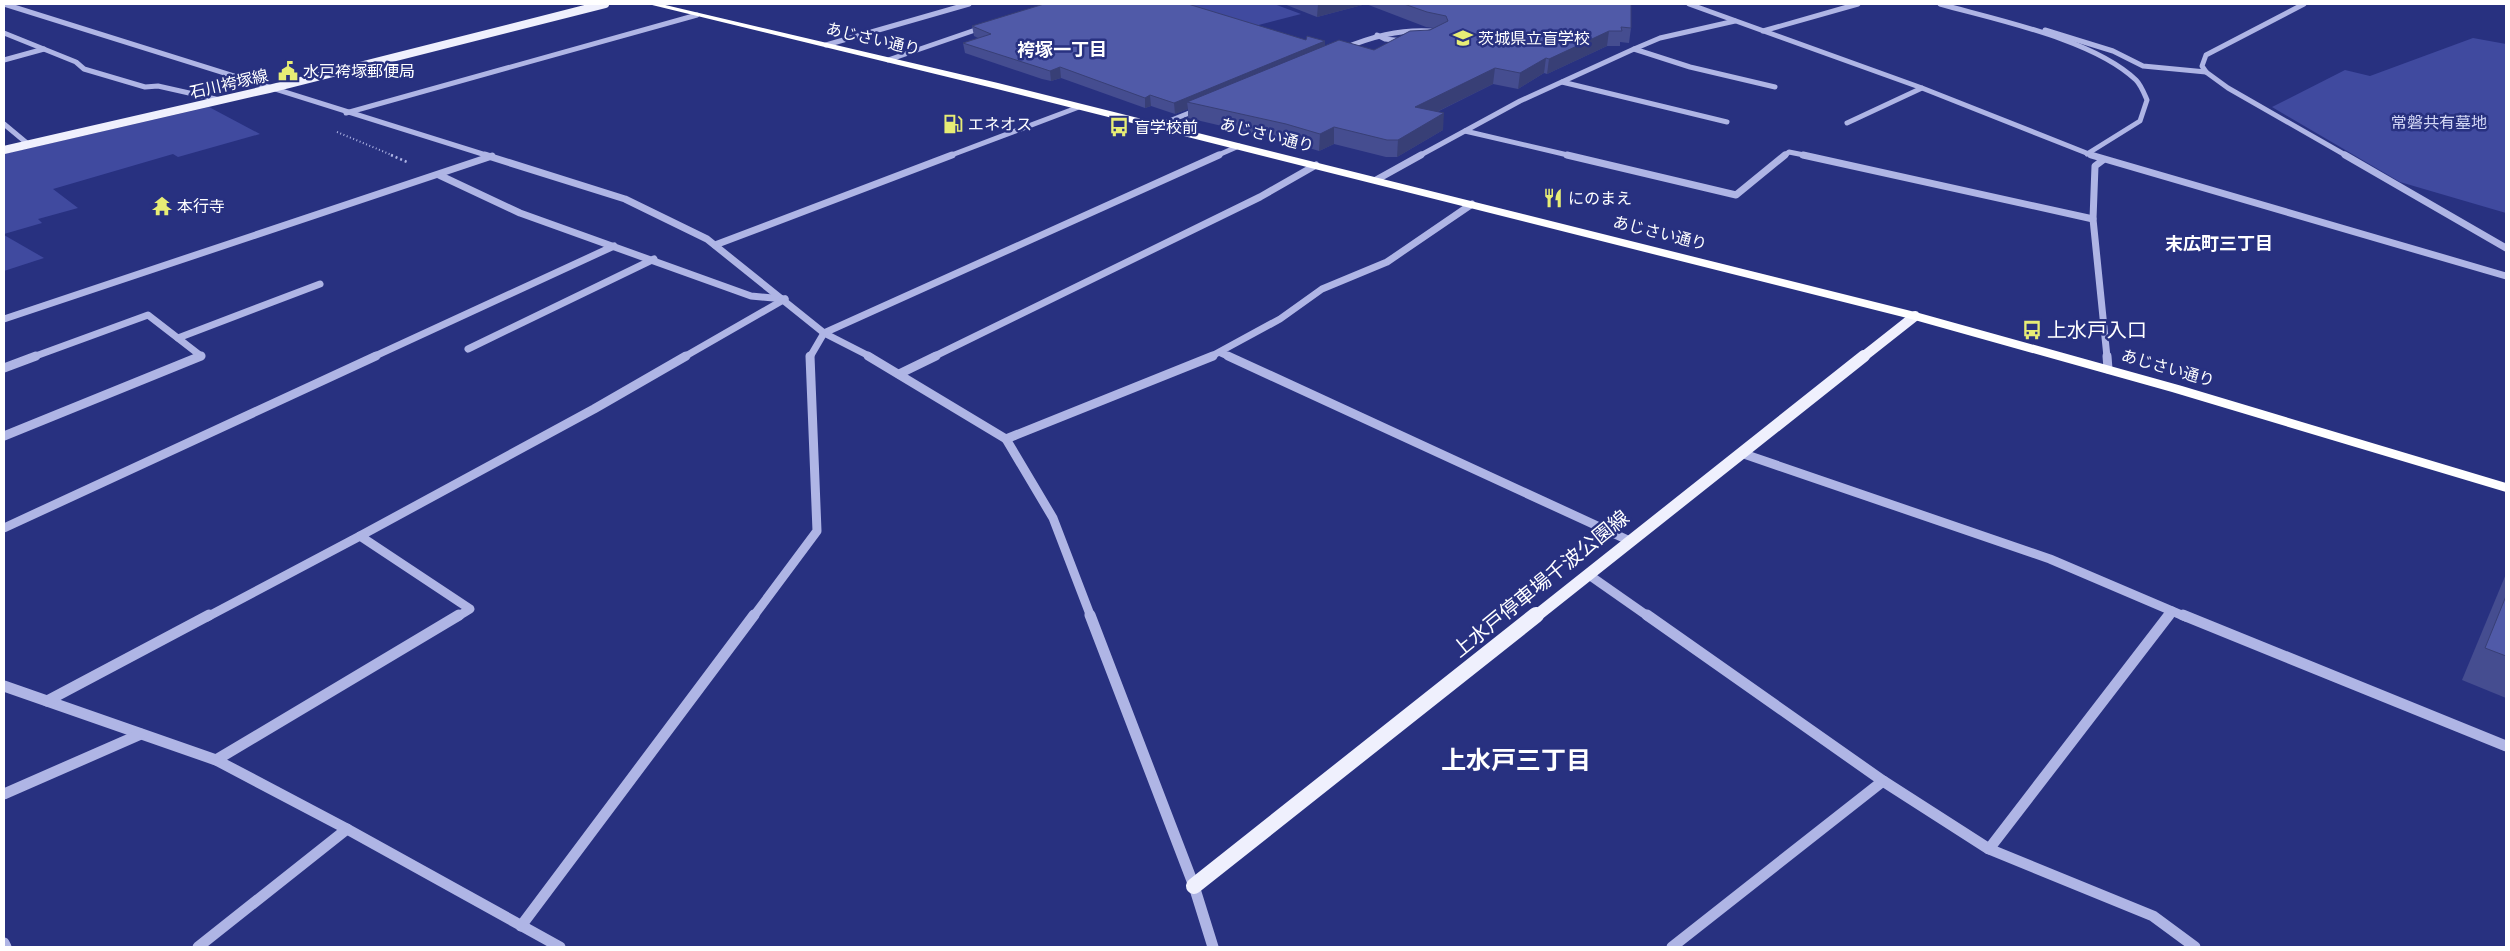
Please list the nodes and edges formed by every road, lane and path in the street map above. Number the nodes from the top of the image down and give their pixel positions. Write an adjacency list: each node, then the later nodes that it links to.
1 (4, 4): 30 (street)
2 (605, 4): 30 (main road, 石川袴塚線)
3 (652, 4): 10 (highway, あじさい通り)
4 (969, 4): 20 (street)
5 (1689, 4): 11 (street)
6 (1858, 4): 13 (street)
7 (1940, 4): 44 (street)
8 (1954, 4): 26 (street)
9 (2304, 4): 26 (street)
10 (697, 15): 20 (highway, あじさい通り); 34 (street)
11 (1736, 21): 13 (street); 22 (street)
12 (987, 26): 25 (street)
13 (1763, 31): 29 (street)
14 (4, 33): 17 (street)
15 (1439, 33): 16 (street)
16 (1377, 35): 19 (street); 23 (street)
17 (17, 37): 18 (street); 21 (street)
18 (4, 41)
19 (1408, 41)
20 (826, 45): 25 (highway, あじさい通り)
21 (44, 49): 24 (street); 31 (street)
22 (1634, 49): 27 (street); 28 (street)
23 (1339, 51)
24 (4, 60)
25 (888, 60): 33 (highway, あじさい通り)
26 (2206, 72): 54 (street)
27 (1562, 82): 35 (street); 40 (street)
28 (1775, 87)
29 (1922, 88): 36 (street); 44 (street)
30 (270, 89): 31 (main road, 石川袴塚線); 34 (street)
31 (220, 100): 41 (main road, 石川袴塚線)
32 (1208, 105): 38 (street)
33 (1079, 106): 38 (highway, あじさい通り); 52 (street)
34 (346, 113): 45 (street)
35 (1727, 122)
36 (1846, 123)
37 (4, 124): 41 (street)
38 (1157, 126): 42 (highway, あじさい通り)
39 (331, 128): 48 (path)
40 (1464, 131): 49 (street); 51 (street)
41 (28, 144): 43 (main road, 石川袴塚線)
42 (1239, 146): 47 (highway, あじさい通り); 61 (street)
43 (4, 150)
44 (2087, 154): 46 (street)
45 (492, 156): 48 (street); 52 (street)
46 (2103, 160): 51 (street); 56 (street)
47 (1316, 165): 49 (highway, あじさい通り); 67 (street)
48 (439, 175): 53 (street); 60 (street)
49 (1376, 180): 50 (highway, あじさい通り)
50 (1472, 204): 59 (highway, あじさい通り); 64 (street)
51 (2093, 219): 66 (street)
52 (715, 245): 58 (street)
53 (614, 246): 55 (street); 72 (street)
54 (2506, 248)
55 (654, 259): 58 (street); 63 (street)
56 (2506, 276)
57 (320, 284): 62 (street)
58 (786, 299): 61 (street); 73 (street)
59 (1915, 316): 66 (highway, あじさい通り); 70 (main road, 上水戸停車場千波公園線)
60 (4, 319)
61 (824, 333): 67 (street); 87 (street)
62 (178, 338): 65 (street); 68 (street)
63 (468, 349)
64 (1221, 353): 69 (street); 74 (street)
65 (4, 368)
66 (2108, 369): 71 (highway, あじさい通り)
67 (899, 374): 69 (street)
68 (4, 436)
69 (1006, 439): 86 (street)
70 (1741, 453): 74 (main road, 上水戸停車場千波公園線); 76 (street)
71 (2506, 488)
72 (4, 528)
73 (360, 536): 78 (street); 81 (street)
74 (1630, 541): 75 (main road, 上水戸停車場千波公園線)
75 (1589, 575): 82 (street); 86 (main road, 上水戸停車場千波公園線)
76 (2172, 611): 80 (street); 85 (street)
77 (4, 686): 78 (street)
78 (47, 701): 79 (street)
79 (141, 734): 81 (street); 83 (street)
80 (2506, 746)
81 (216, 760): 84 (street)
82 (1883, 781): 85 (street); 93 (street)
83 (4, 794)
84 (347, 828): 87 (street); 90 (street)
85 (1989, 849): 94 (street)
86 (1194, 886): 92 (street)
87 (521, 926): 91 (street)
88 (4, 943): 89 (street)
89 (6, 947)
90 (198, 947)
91 (560, 947)
92 (1213, 947)
93 (1672, 947)
94 (2195, 947)

